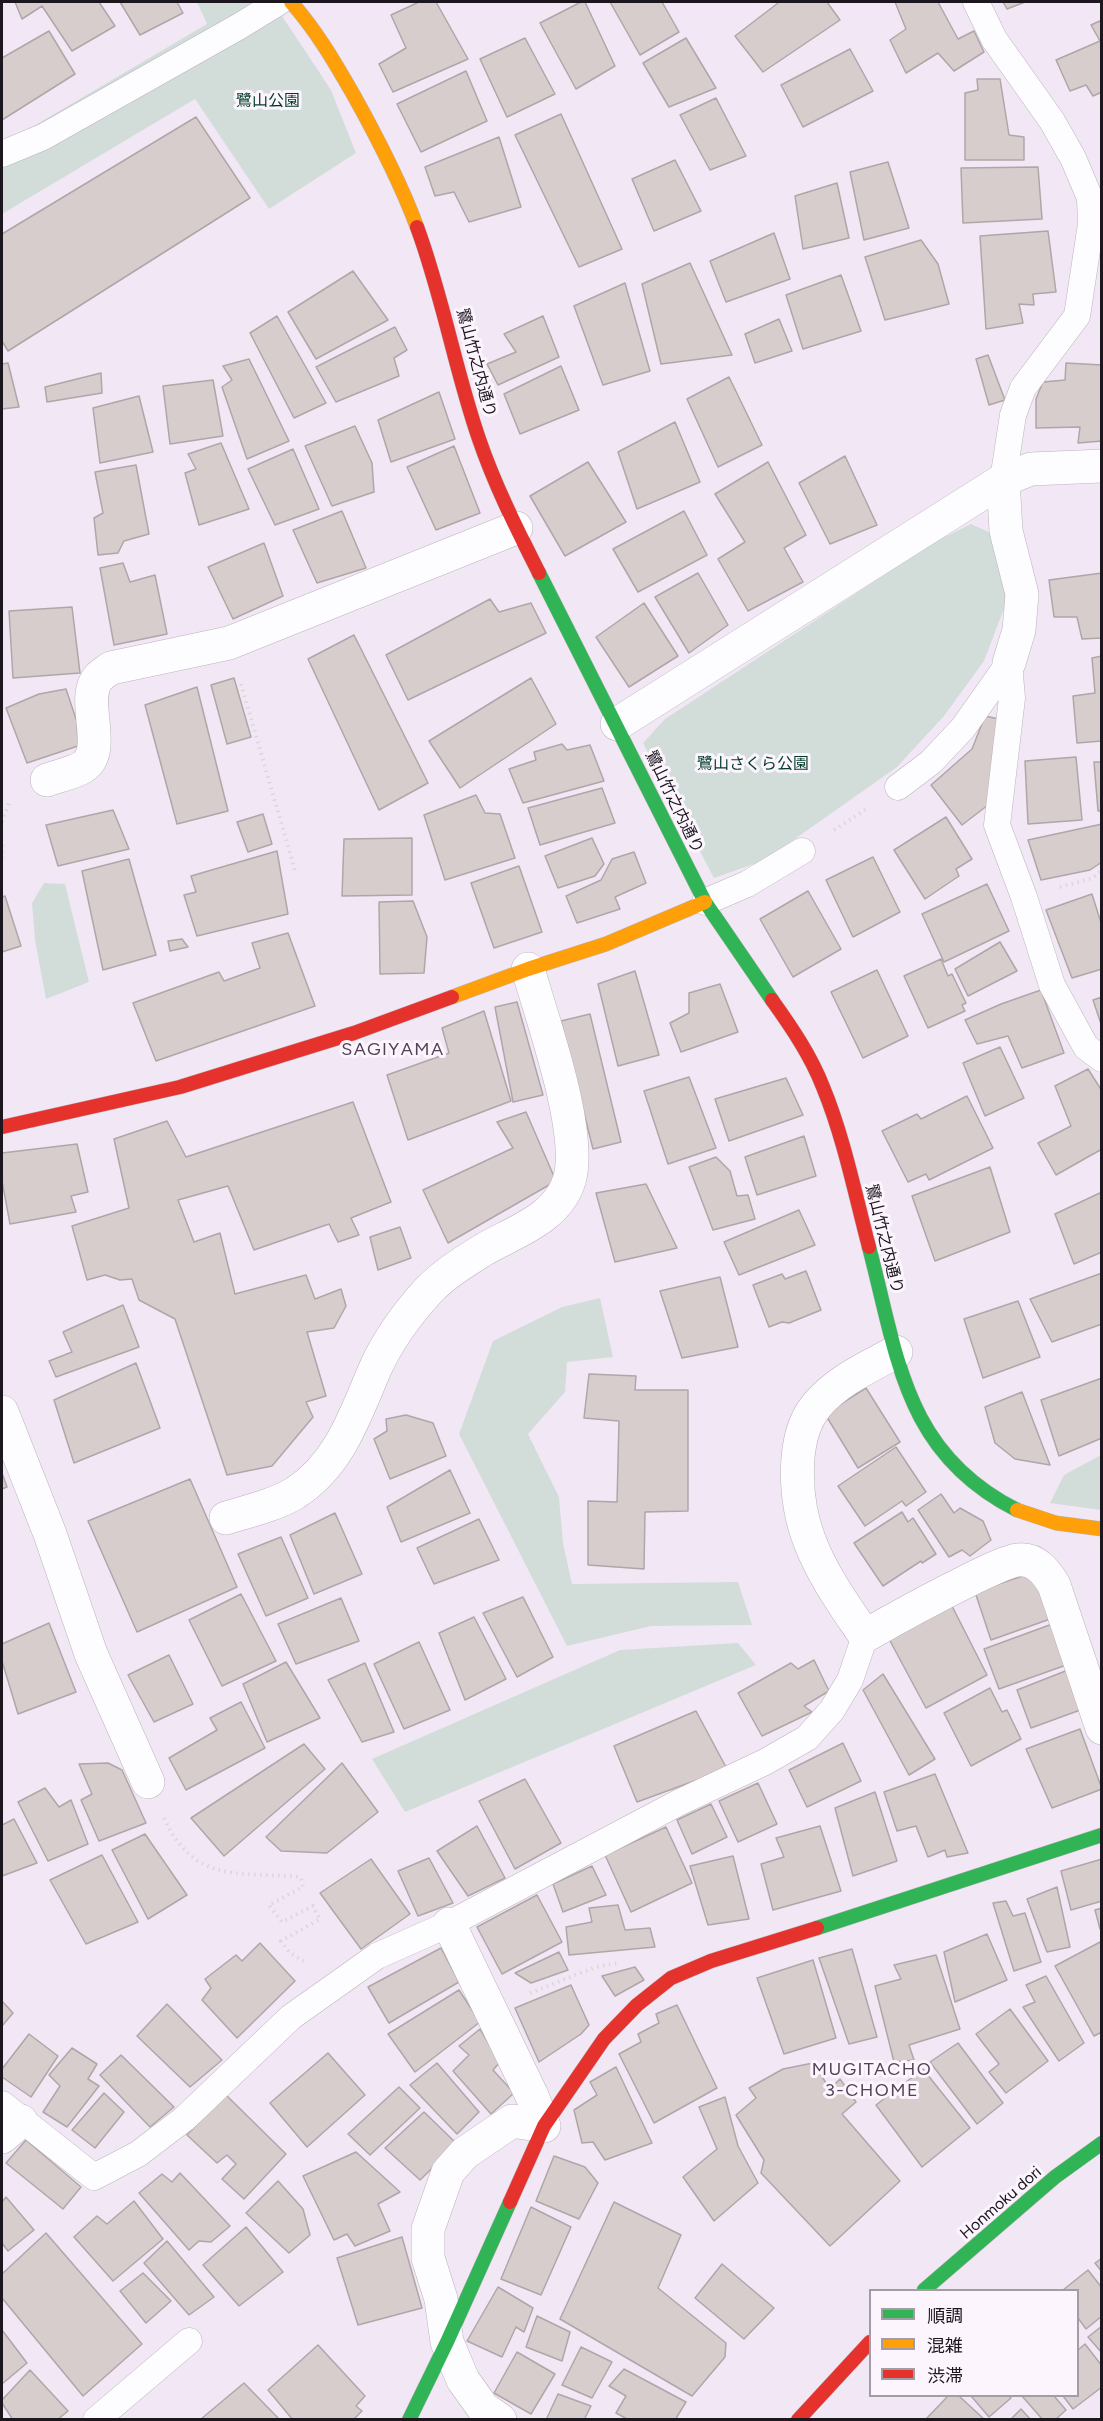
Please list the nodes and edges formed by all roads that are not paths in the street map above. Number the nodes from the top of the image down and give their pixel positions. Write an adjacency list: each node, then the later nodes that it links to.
1 (279, 2): 4 (lane)
2 (291, 2): 7 (street, 鷺山竹之内通り)
3 (975, 2): 6 (lane)
4 (2, 154)
5 (1101, 466): 6 (street)
6 (1003, 480): 8 (street); 9 (street)
7 (516, 528): 9 (street, 鷺山竹之内通り); 10 (street)
8 (1009, 663): 11 (lane); 15 (lane)
9 (617, 724): 13 (street, 鷺山竹之内通り)
10 (47, 780)
11 (898, 787)
12 (802, 851): 13 (lane)
13 (705, 902): 14 (street); 17 (street, 鷺山竹之内通り)
14 (528, 969): 16 (street); 19 (street)
15 (1101, 1059)
16 (2, 1127)
17 (896, 1352): 20 (street, 鷺山竹之内通り); 21 (street)
18 (2, 1412): 23 (street)
19 (226, 1518)
20 (1101, 1529)
21 (865, 1636): 22 (street); 25 (lane)
22 (1101, 1728)
23 (148, 1782)
24 (1101, 1835): 27 (street)
25 (449, 1924): 26 (lane); 27 (street)
26 (8, 2121)
27 (544, 2126): 31 (street); 31 (street)
28 (1101, 2143): 29 (street, Honmoku dori)
29 (925, 2289)
30 (189, 2341): 33 (lane)
31 (447, 2342): 34 (street); 35 (street)
32 (869, 2343): 36 (street)
33 (96, 2420)
34 (409, 2420)
35 (500, 2420)
36 (798, 2420)

